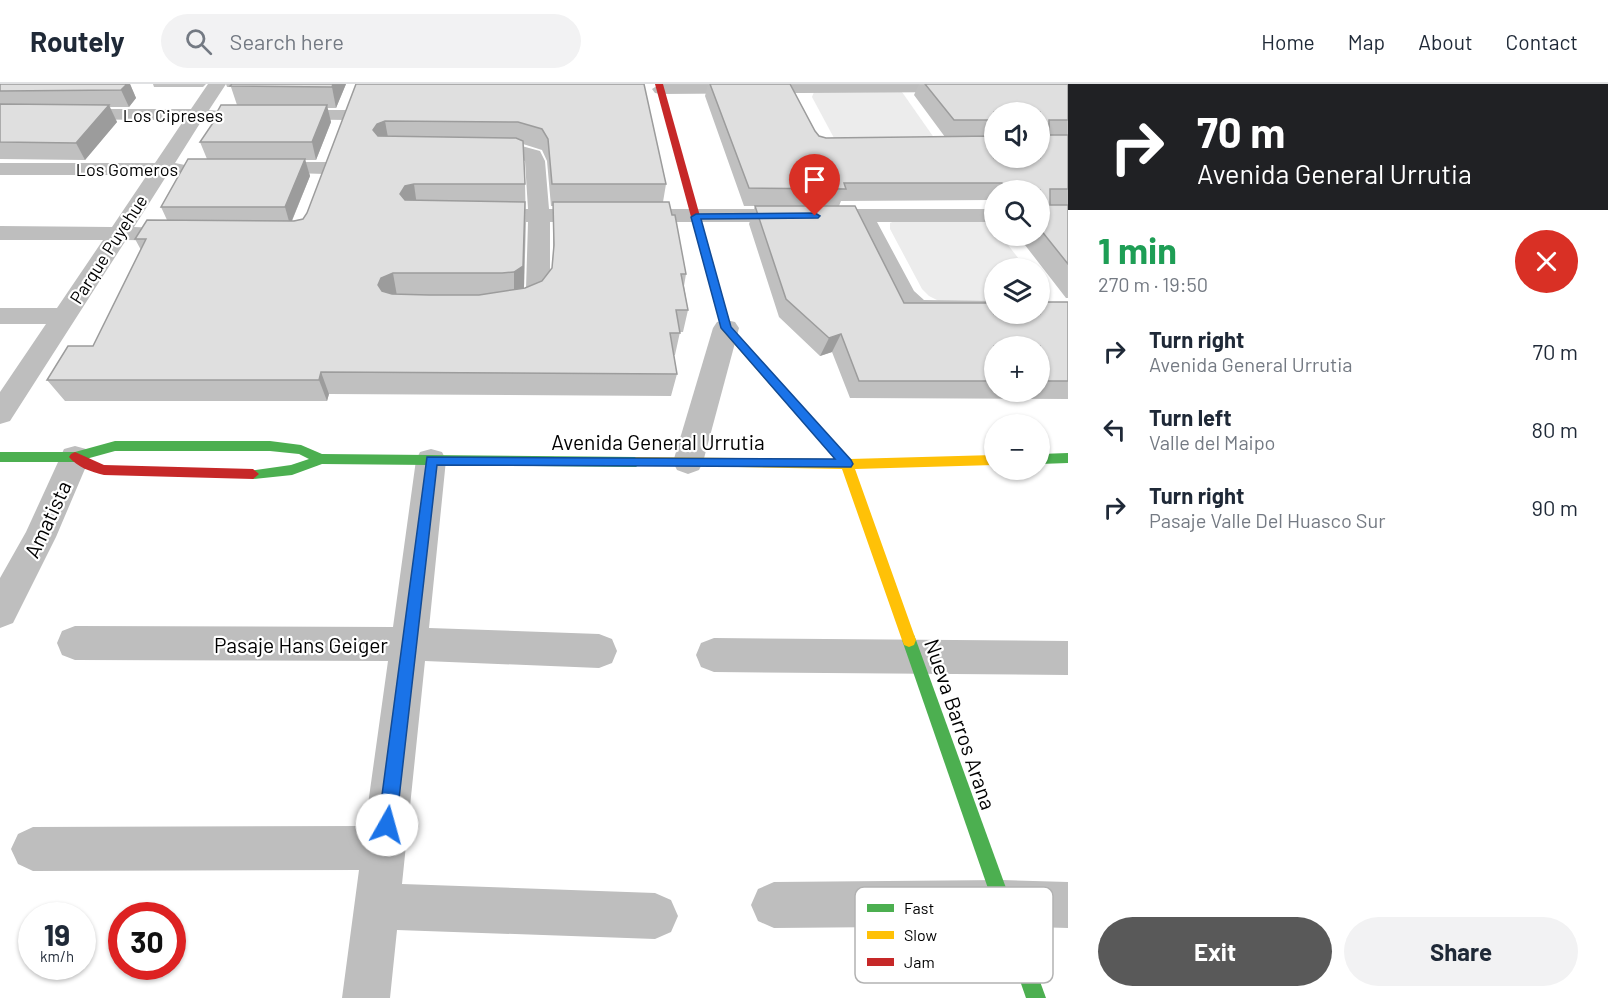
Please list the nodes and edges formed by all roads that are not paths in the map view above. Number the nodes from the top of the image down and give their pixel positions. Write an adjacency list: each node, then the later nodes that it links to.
1 (217, 84): 9 (street, Parque Puyehue)
2 (660, 86): 4 (street); 23 (street)
3 (985, 87): 4 (street)
4 (790, 88): 6 (street)
5 (353, 94): 8 (street)
6 (801, 108)
7 (0, 114): 9 (street, Los Cipreses)
8 (346, 114): 11 (street); 14 (street)
9 (196, 115): 10 (street, Los Cipreses); 16 (street, Parque Puyehue)
10 (231, 115)
11 (265, 115)
12 (459, 151): 20 (street)
13 (244, 168): 14 (street)
14 (326, 168): 18 (street)
15 (0, 169): 16 (street, Los Gomeros)
16 (161, 169): 17 (street, Los Gomeros); 25 (street, Parque Puyehue)
17 (197, 169)
18 (318, 190)
19 (461, 216): 20 (street)
20 (539, 216): 23 (street); 27 (street)
21 (863, 216): 22 (street); 23 (street); 28 (street)
22 (984, 216)
23 (696, 217): 31 (street)
24 (0, 233): 25 (street)
25 (119, 234): 26 (street); 30 (street, Parque Puyehue)
26 (199, 234)
27 (480, 306)
28 (984, 309)
29 (0, 316): 30 (street)
30 (65, 316): 32 (street, Parque Puyehue)
31 (726, 328): 40 (street); 41 (street)
32 (0, 414)
33 (0, 457): 34 (street, Avenida General Urrutia)
34 (75, 457): 36 (street, Avenida General Urrutia); 36 (street, Avenida General Urrutia); 42 (street, Amatista)
35 (1068, 458): 37 (street)
36 (321, 459): 38 (street, Avenida General Urrutia)
37 (1050, 459)
38 (431, 460): 40 (street, Avenida General Urrutia); 44 (street)
39 (984, 460): 41 (street, Avenida General Urrutia)
40 (688, 462): 41 (street, Avenida General Urrutia)
41 (846, 464): 47 (street, Nueva Barros Arana)
42 (0, 612)
43 (75, 643): 44 (street, Pasaje Hans Geiger)
44 (409, 644): 45 (street, Pasaje Hans Geiger); 49 (street)
45 (599, 651)
46 (714, 655): 47 (street)
47 (915, 655): 48 (street); 51 (street, Nueva Barros Arana)
48 (1068, 658)
49 (384, 848): 50 (street); 56 (street)
50 (33, 849)
51 (996, 887)
52 (855, 904): 55 (street)
53 (1053, 904): 54 (street)
54 (1068, 904)
55 (774, 905)
56 (378, 906): 57 (street); 59 (street)
57 (655, 916)
58 (1031, 983): 60 (street, Nueva Barros Arana)
59 (366, 998)
60 (1036, 998)

